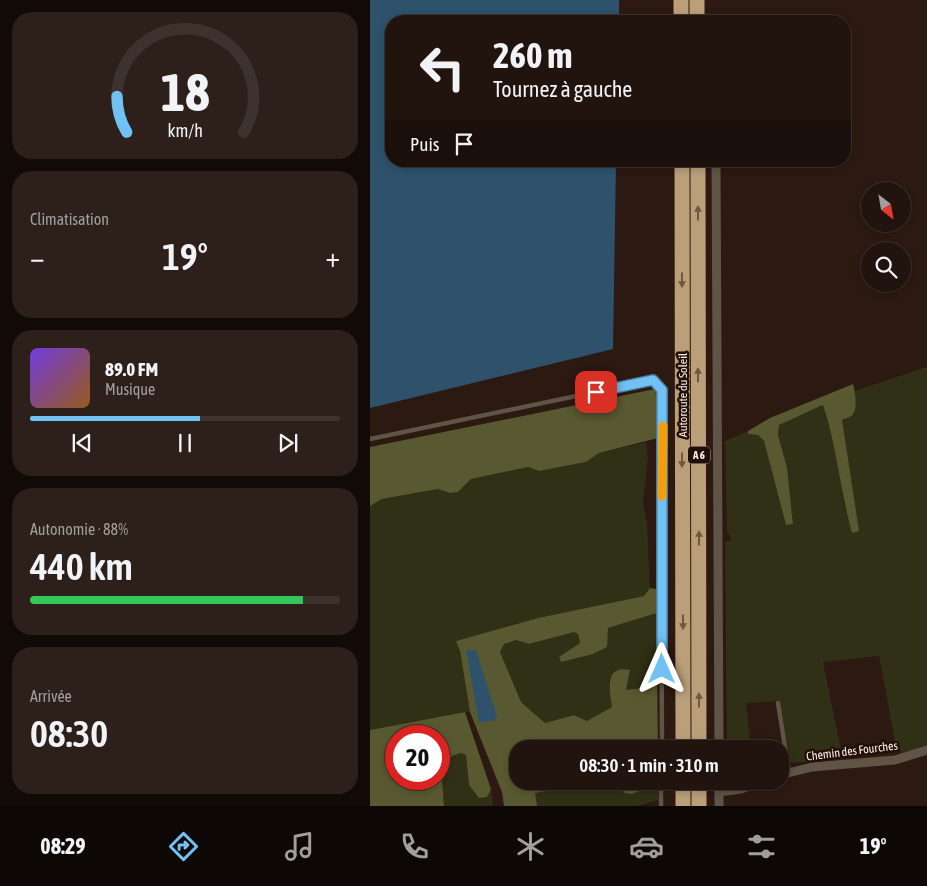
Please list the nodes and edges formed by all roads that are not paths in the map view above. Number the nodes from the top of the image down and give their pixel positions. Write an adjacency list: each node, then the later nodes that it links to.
1 (681, 0): 3 (highway)
2 (697, 0): 4 (highway)
3 (681, 15)
4 (697, 15)
5 (682, 167): 11 (highway, Autoroute du Soleil / A 6, one-way to 11)
6 (698, 167): 12 (highway, Autoroute du Soleil / A 6, one-way to 6)
7 (716, 167): 13 (street)
8 (370, 439): 10 (lane)
9 (778, 703): 14 (lane)
10 (662, 740)
11 (683, 740)
12 (699, 740)
13 (719, 740)
14 (781, 740)
15 (927, 750): 16 (street, Chemin des Fourches)
16 (789, 773)
17 (661, 790): 22 (lane)
18 (683, 790): 23 (highway)
19 (699, 790): 24 (highway)
20 (730, 790): 21 (street)
21 (723, 792): 25 (street)
22 (661, 806)
23 (683, 806)
24 (699, 806)
25 (719, 806)

